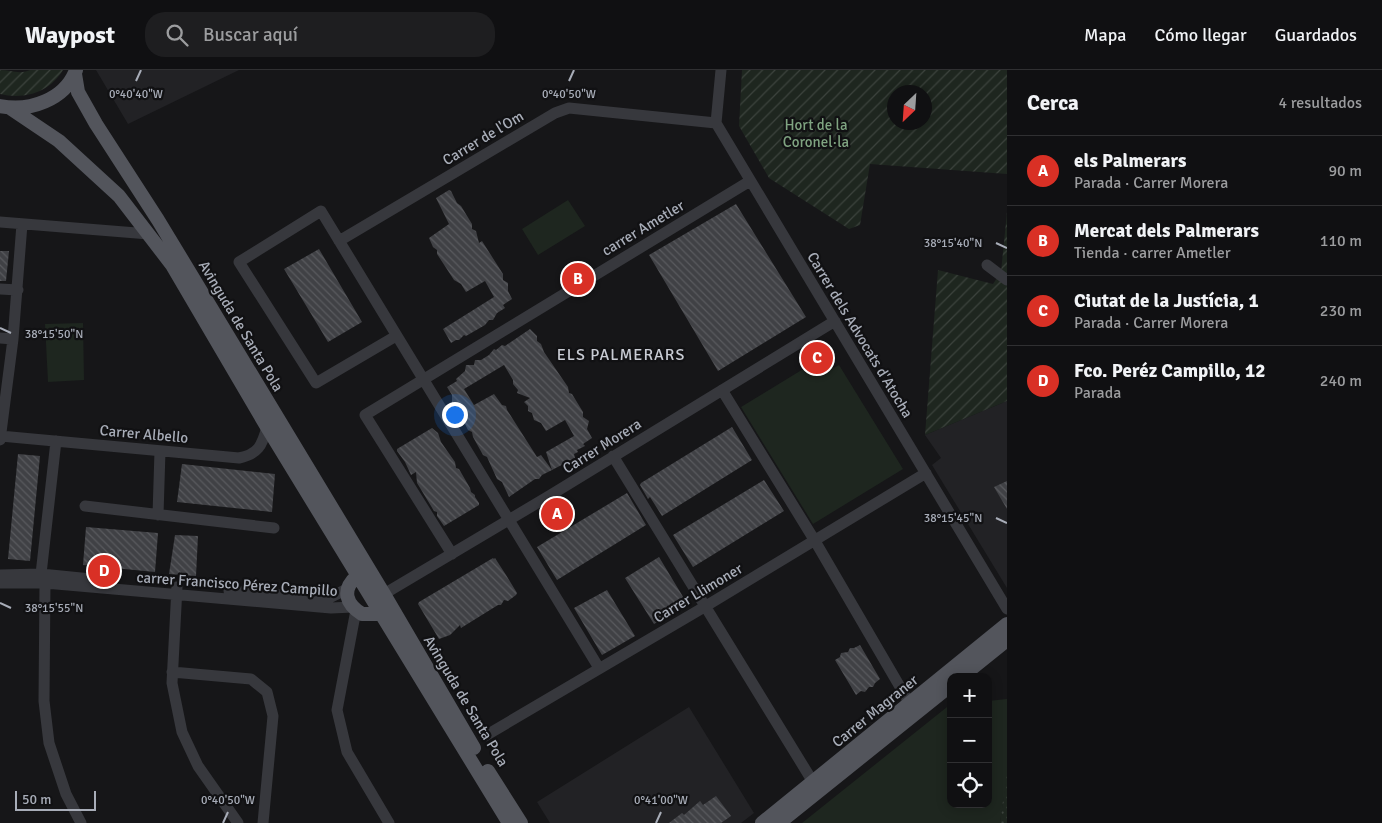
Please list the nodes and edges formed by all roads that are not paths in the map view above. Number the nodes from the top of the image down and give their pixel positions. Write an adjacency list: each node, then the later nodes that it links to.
1 (721, 70): 4 (street)
2 (75, 72): 3 (main road); 40 (main road, Avinguda de Santa Pola)
3 (5, 107): 8 (main road, Avinguda de Santa Pola)
4 (716, 123): 5 (street, Carrer dels Advocats d'Atocha); 9 (street, Carrer de l'Om)
5 (750, 181): 14 (street, Carrer dels Advocats d'Atocha); 18 (street, carrer Ametler)
6 (0, 222): 7 (street)
7 (22, 224): 8 (street); 13 (street)
8 (149, 234): 21 (main road, Avinguda de Santa Pola)
9 (339, 241): 15 (street); 15 (street)
10 (987, 265): 11 (street)
11 (1007, 280)
12 (0, 288): 13 (street)
13 (18, 290): 17 (street)
14 (835, 321): 19 (street, Carrer Morera); 27 (street, Carrer dels Advocats d'Atocha)
15 (396, 336): 18 (street)
16 (0, 338): 17 (street)
17 (13, 339): 20 (street)
18 (423, 379): 30 (street); 33 (street, carrer Ametler)
19 (722, 390): 26 (street, Carrer Morera); 32 (street)
20 (3, 391): 22 (street)
21 (267, 427): 25 (street, Carrer Albello); 35 (main road, Avinguda de Santa Pola)
22 (0, 436): 23 (street); 24 (street, Carrer Albello)
23 (0, 440)
24 (56, 441): 25 (street, Carrer Albello); 36 (street)
25 (160, 451): 29 (street)
26 (612, 456): 30 (street, Carrer Morera); 41 (street)
27 (926, 473): 32 (street, Carrer Llimoner); 43 (street, Carrer dels Advocats d'Atocha)
28 (85, 506): 29 (street)
29 (158, 515): 31 (street)
30 (508, 520): 33 (street, Carrer Morera); 47 (street)
31 (274, 528)
32 (815, 541): 41 (street, Carrer Llimoner); 51 (street)
33 (452, 554): 40 (street, Carrer Morera)
34 (0, 575): 36 (street, carrer Francisco Pérez Campillo)
35 (357, 576): 38 (main road); 40 (main road, Avinguda de Santa Pola); 44 (main road, Avinguda de Santa Pola)
36 (43, 578): 37 (street, carrer Francisco Pérez Campillo); 39 (street, carrer Francisco Pérez Campillo); 55 (street)
37 (0, 583)
38 (347, 589): 39 (street, carrer Francisco Pérez Campillo); 42 (main road)
39 (177, 591): 42 (street, carrer Francisco Pérez Campillo); 48 (street)
40 (384, 594): 44 (main road); 59 (main road, Avinguda de Santa Pola)
41 (706, 606): 47 (street, Carrer Llimoner); 53 (street)
42 (354, 608): 44 (main road); 54 (street)
43 (1007, 609)
44 (380, 614): 58 (main road, Avinguda de Santa Pola)
45 (1007, 624): 51 (main road, Carrer Magraner)
46 (1007, 640): 49 (main road)
47 (599, 668): 52 (street, Carrer Llimoner)
48 (172, 672): 56 (street); 57 (street)
49 (966, 673)
50 (947, 688): 61 (main road, Carrer Magraner)
51 (910, 704): 53 (main road, Carrer Magraner)
52 (485, 736)
53 (813, 782): 60 (main road, Carrer Magraner)
54 (388, 822)
55 (81, 823)
56 (238, 823)
57 (263, 823)
58 (509, 823)
59 (521, 823)
60 (762, 823)
61 (778, 823)

